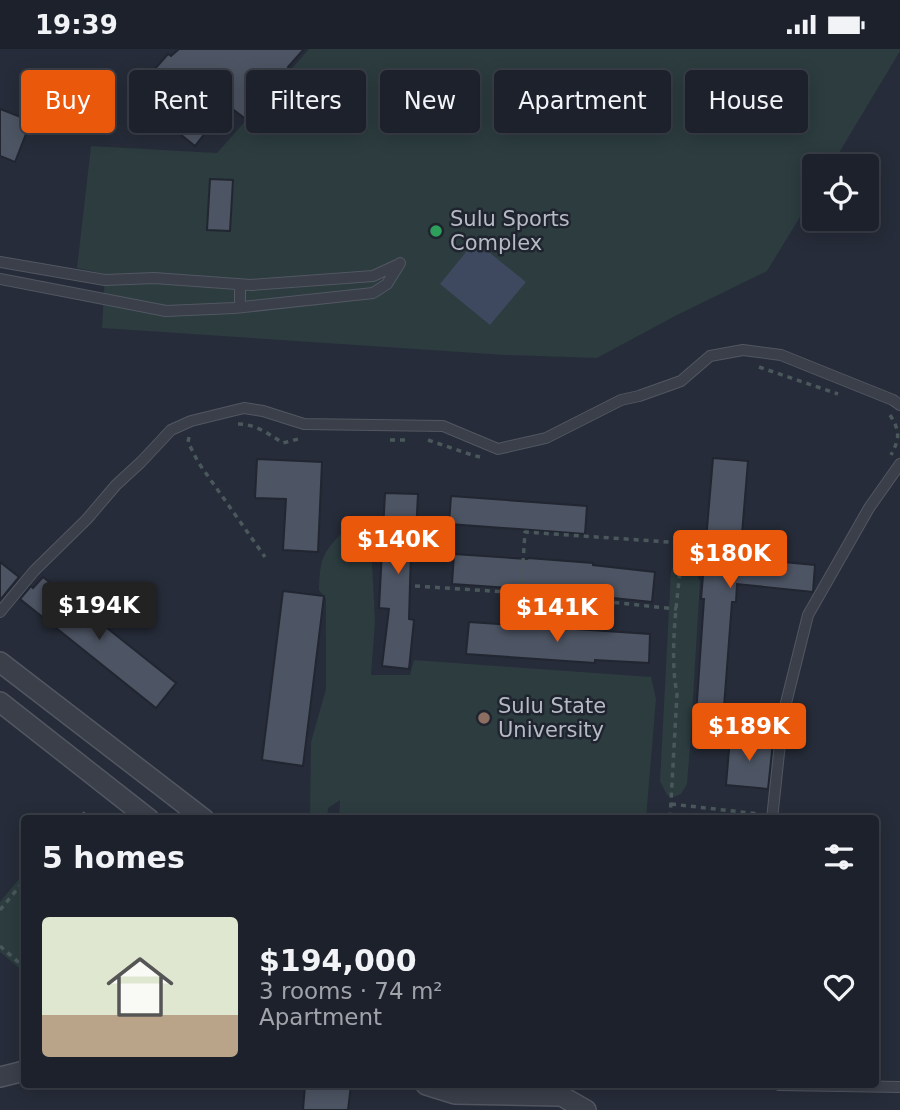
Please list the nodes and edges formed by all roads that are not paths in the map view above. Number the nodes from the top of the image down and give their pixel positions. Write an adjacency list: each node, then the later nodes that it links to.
1 (0, 262): 3 (lane)
2 (0, 279): 4 (lane)
3 (240, 284): 4 (lane); 4 (lane)
4 (240, 307)
5 (900, 405): 7 (lane)
6 (900, 464): 12 (lane)
7 (0, 612)
8 (0, 662): 11 (street)
9 (0, 702): 10 (street)
10 (144, 815)
11 (199, 815)
12 (772, 815)
13 (21, 1072): 14 (street)
14 (0, 1077)
15 (879, 1087): 16 (lane)
16 (900, 1087)
17 (436, 1088): 18 (street)
18 (491, 1090): 19 (street); 20 (street)
19 (552, 1091): 21 (street)
20 (526, 1110)
21 (586, 1110)

